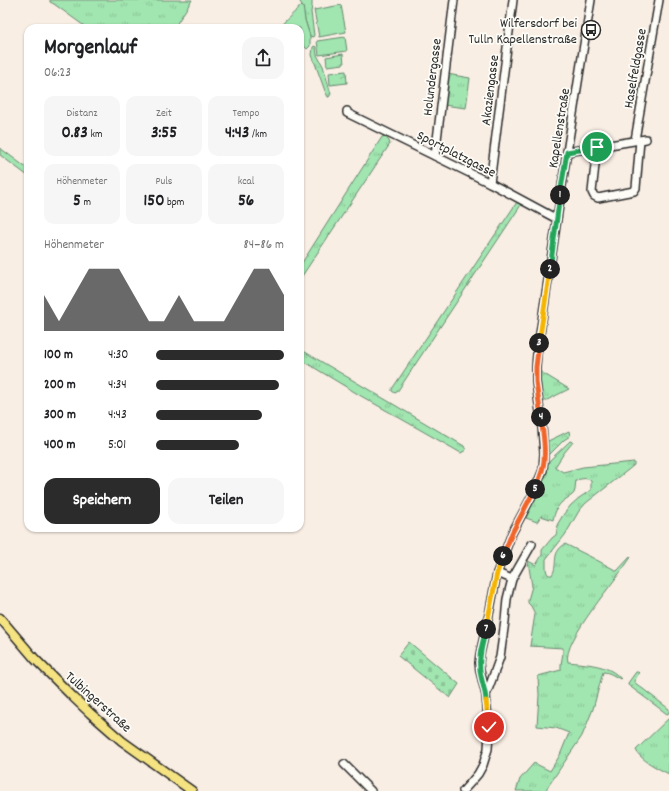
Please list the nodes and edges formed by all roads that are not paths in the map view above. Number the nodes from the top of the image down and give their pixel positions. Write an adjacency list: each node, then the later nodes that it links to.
1 (454, 0): 9 (street, Holundergasse)
2 (513, 0): 10 (street, Akaziengasse)
3 (591, 0): 8 (street, Kapellenstraße)
4 (659, 0): 6 (street, Haselfeldgasse)
5 (347, 111): 9 (street, Sportplatzgasse)
6 (640, 140): 7 (street); 7 (street, Haselfeldgasse)
7 (597, 147): 8 (street)
8 (567, 152): 11 (street, Kapellenstraße)
9 (435, 156): 10 (street, Sportplatzgasse)
10 (490, 184): 11 (street, Sportplatzgasse)
11 (557, 219): 13 (street, Kapellenstraße)
12 (532, 544): 14 (street)
13 (497, 573): 14 (street); 16 (street, Kapellenstraße)
14 (512, 579): 16 (street)
15 (0, 618): 18 (main road, Tulbingerstraße)
16 (486, 695): 20 (street, Kapellenstraße)
17 (344, 764): 19 (street)
18 (192, 791)
19 (371, 791)
20 (463, 791)

